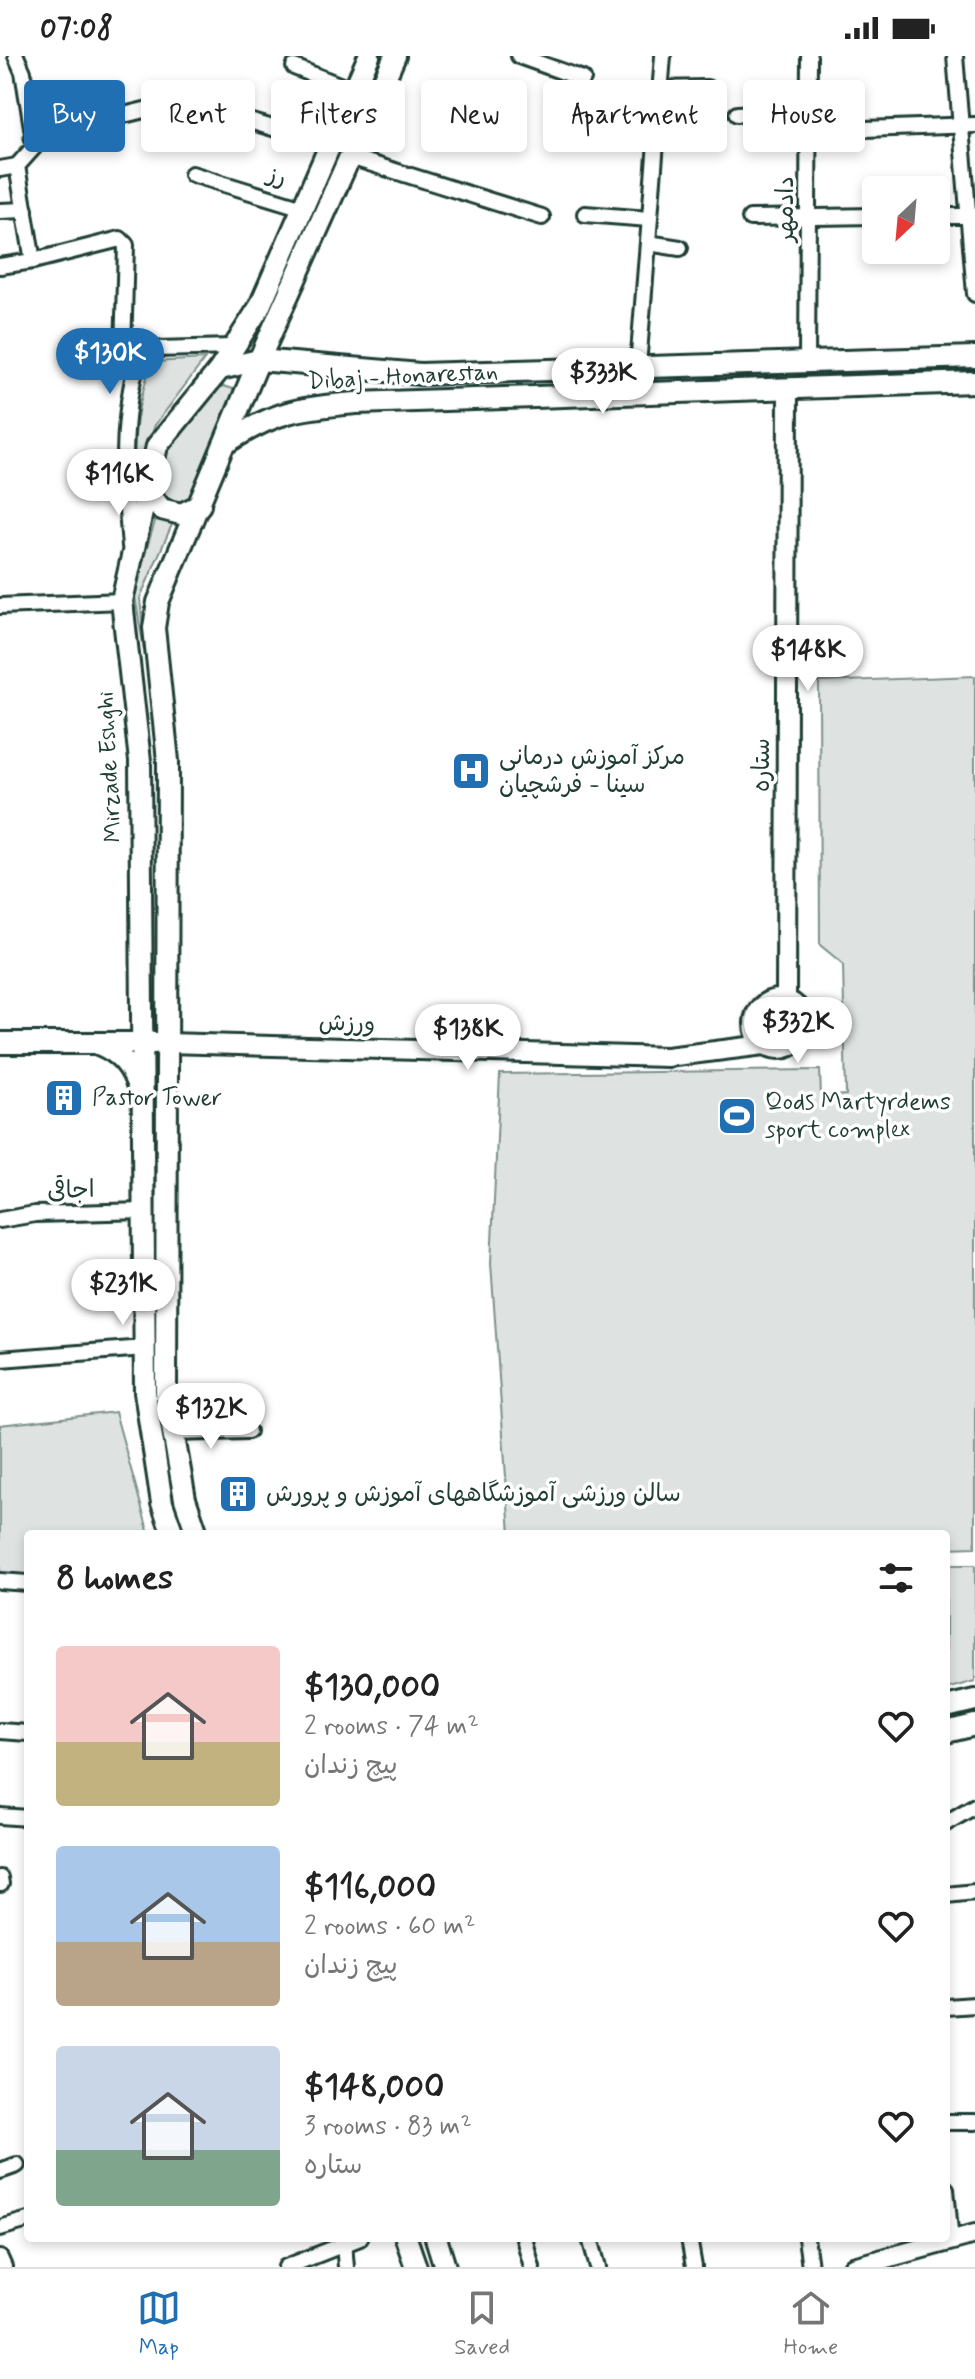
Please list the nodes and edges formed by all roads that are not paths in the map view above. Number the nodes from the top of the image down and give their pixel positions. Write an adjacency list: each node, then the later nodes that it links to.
1 (16, 56): 10 (street)
2 (369, 56): 12 (main road, Mirzade Eshghi)
3 (395, 56): 25 (main road)
4 (519, 56): 9 (street)
5 (663, 56): 13 (street)
6 (809, 56): 14 (street, دادمهر)
7 (955, 56): 18 (street)
8 (294, 67): 11 (street)
9 (583, 79)
10 (24, 80)
11 (326, 80)
12 (359, 80)
13 (660, 80)
14 (809, 80)
15 (737, 114): 16 (street)
16 (743, 114)
17 (125, 115): 19 (street)
18 (968, 126): 20 (street); 36 (street)
19 (271, 127)
20 (865, 129)
21 (30, 152): 26 (street)
22 (327, 152): 29 (main road, Mirzade Eshghi)
23 (654, 152): 39 (street)
24 (809, 152): 33 (street, دادمهر)
25 (350, 157): 37 (street); 47 (main road)
26 (17, 166): 27 (street); 30 (street)
27 (0, 169)
28 (192, 174): 29 (street, رز)
29 (303, 208): 45 (main road, Mirzade Eshghi)
30 (25, 210): 31 (street); 42 (street)
31 (0, 211)
32 (585, 214): 39 (street)
33 (808, 215): 34 (street); 38 (street); 48 (street, دادمهر)
34 (862, 216)
35 (950, 216): 36 (street)
36 (972, 216): 44 (street)
37 (542, 217)
38 (750, 218)
39 (649, 219): 40 (street)
40 (648, 243): 41 (street); 50 (street)
41 (680, 248)
42 (33, 261): 43 (street); 49 (street)
43 (0, 266)
44 (975, 294)
45 (233, 347): 49 (street); 51 (main road, Mirzade Eshghi)
46 (975, 357): 48 (main road, Dibaj - Honarestan)
47 (259, 360): 51 (main road, Dibaj - Honarestan); 52 (main road, Dibaj - Honarestan); 56 (main road)
48 (807, 361): 50 (main road, Dibaj - Honarestan)
49 (136, 366): 59 (street)
50 (638, 366): 52 (main road, Dibaj - Honarestan)
51 (220, 369): 57 (main road, Mirzade Eshghi)
52 (420, 374): 55 (main road)
53 (975, 382): 54 (main road, Dibaj - Honarestan)
54 (788, 388): 55 (main road, Dibaj - Honarestan); 64 (street, ستاره)
55 (422, 399): 56 (main road, Dibaj - Honarestan)
56 (226, 443): 58 (main road)
57 (147, 490): 58 (main road); 59 (main road, Mirzade Eshghi)
58 (200, 505): 63 (main road)
59 (132, 559): 60 (main road, Mirzade Eshghi)
60 (122, 601): 61 (street); 62 (main road, Mirzade Eshghi)
61 (0, 606)
62 (140, 761): 63 (main road); 67 (main road, Mirzade Eshghi)
63 (168, 761): 68 (main road)
64 (786, 999): 69 (street); 69 (street)
65 (0, 1043): 66 (main road)
66 (95, 1043): 67 (main road); 70 (main road)
67 (143, 1043): 68 (main road); 70 (main road, Mirzade Eshghi)
68 (167, 1043): 69 (street, ورزش); 76 (main road)
69 (764, 1045)
70 (143, 1110): 71 (main road, Mirzade Eshghi)
71 (144, 1211): 72 (street, اجاقی); 73 (main road, Mirzade Eshghi)
72 (0, 1220)
73 (145, 1348): 74 (street); 77 (main road, Mirzade Eshghi)
74 (0, 1359)
75 (248, 1431): 76 (street)
76 (173, 1433): 78 (main road)
77 (172, 1530)
78 (196, 1530)
79 (0, 1581): 80 (street)
80 (24, 1583)
81 (975, 1700): 82 (main road)
82 (950, 1706)
83 (975, 1725): 85 (main road)
84 (0, 1731): 86 (street)
85 (950, 1731)
86 (24, 1733)
87 (975, 1806): 90 (street)
88 (0, 1816): 89 (street)
89 (24, 1818)
90 (950, 1821)
91 (975, 1892): 92 (street)
92 (950, 1895)
93 (975, 2005): 94 (street)
94 (950, 2007)
95 (950, 2122): 96 (street)
96 (975, 2122)
97 (17, 2165): 98 (street)
98 (0, 2171)
99 (24, 2221): 100 (street)
100 (0, 2228)
101 (950, 2231): 110 (street)
102 (975, 2234): 110 (street)
103 (349, 2242): 111 (street)
104 (407, 2242): 116 (main road)
105 (437, 2242): 117 (main road)
106 (525, 2242): 118 (street)
107 (591, 2242): 119 (street)
108 (690, 2242): 120 (street)
109 (807, 2242): 121 (street)
110 (951, 2242): 122 (street)
111 (344, 2244): 114 (street); 115 (street)
112 (0, 2258): 113 (street)
113 (4, 2267)
114 (286, 2267)
115 (346, 2267)
116 (416, 2267)
117 (445, 2267)
118 (532, 2267)
119 (598, 2267)
120 (694, 2267)
121 (810, 2267)
122 (853, 2267)

